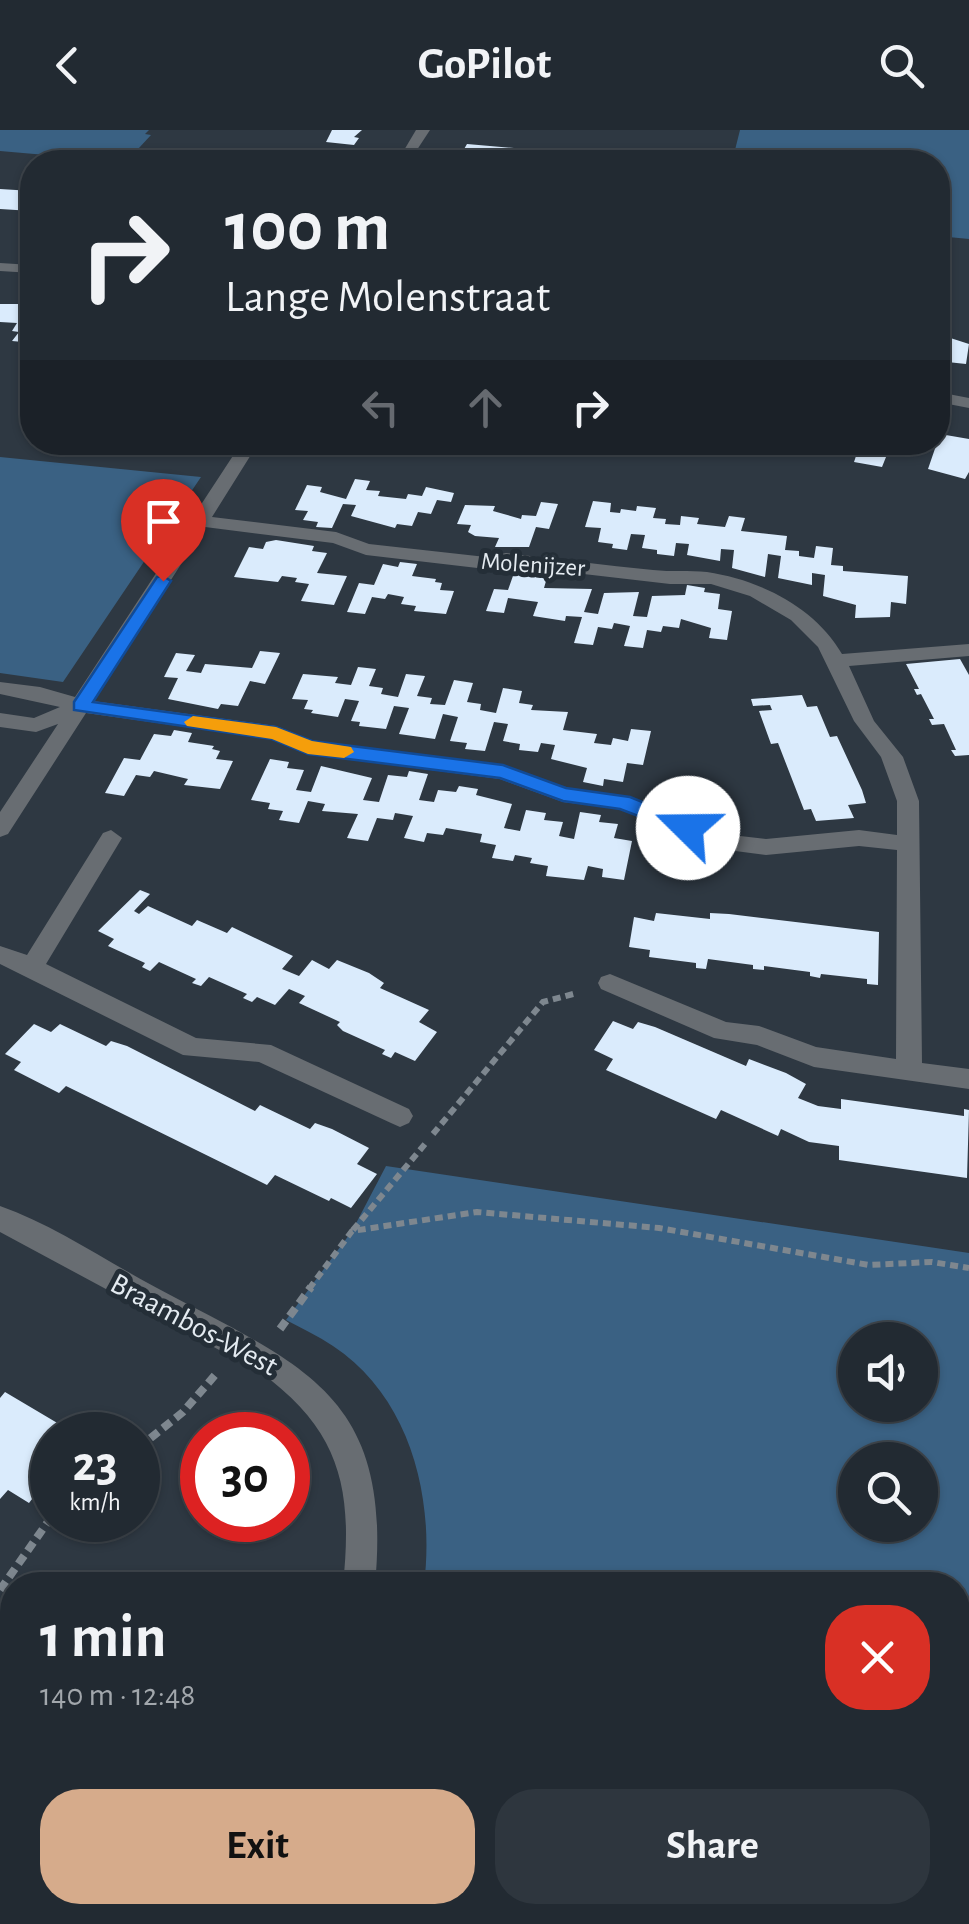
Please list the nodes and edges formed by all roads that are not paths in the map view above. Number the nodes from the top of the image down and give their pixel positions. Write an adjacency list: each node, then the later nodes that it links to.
1 (244, 455): 2 (street)
2 (202, 521): 4 (street, Molenijzer); 6 (street)
3 (969, 650): 4 (street)
4 (836, 661): 10 (street, Molenijzer)
5 (0, 688): 6 (street)
6 (80, 706): 7 (street); 8 (street); 10 (street)
7 (0, 720)
8 (0, 829)
9 (111, 838): 12 (street)
10 (910, 844): 14 (street, Molenijzer)
11 (0, 955): 12 (street)
12 (32, 967): 16 (street)
13 (610, 983): 14 (street)
14 (909, 1071): 15 (street)
15 (969, 1079)
16 (400, 1116)
17 (0, 1218): 18 (street, Braambos-West)
18 (360, 1572)

